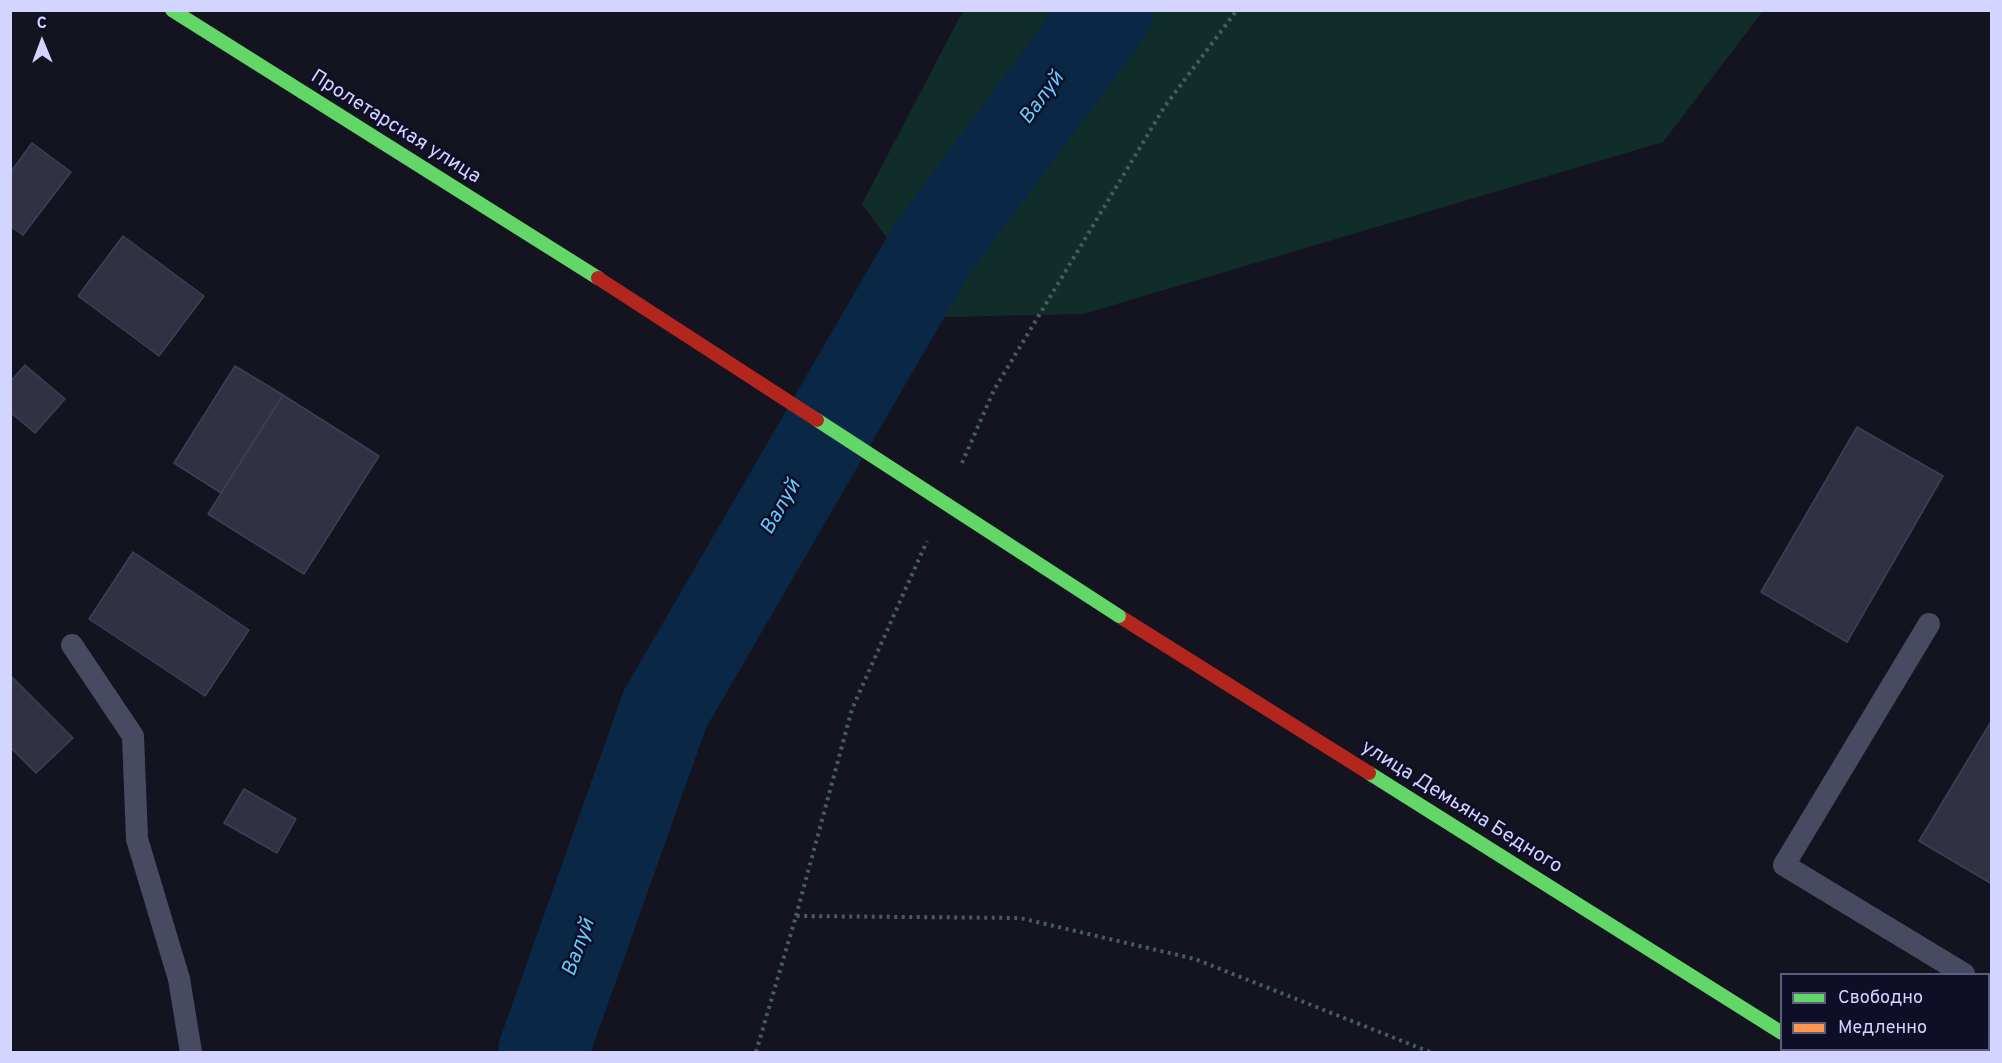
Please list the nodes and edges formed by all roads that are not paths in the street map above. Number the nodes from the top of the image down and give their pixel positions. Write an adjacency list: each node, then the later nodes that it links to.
1 (172, 10): 2 (main road, Пролетарская улица, bridge)
2 (1119, 616): 6 (main road, улица Демьяна Бедного)
3 (1929, 624): 5 (lane)
4 (72, 645): 7 (lane)
5 (1962, 973)
6 (1780, 1032)
7 (191, 1053)

